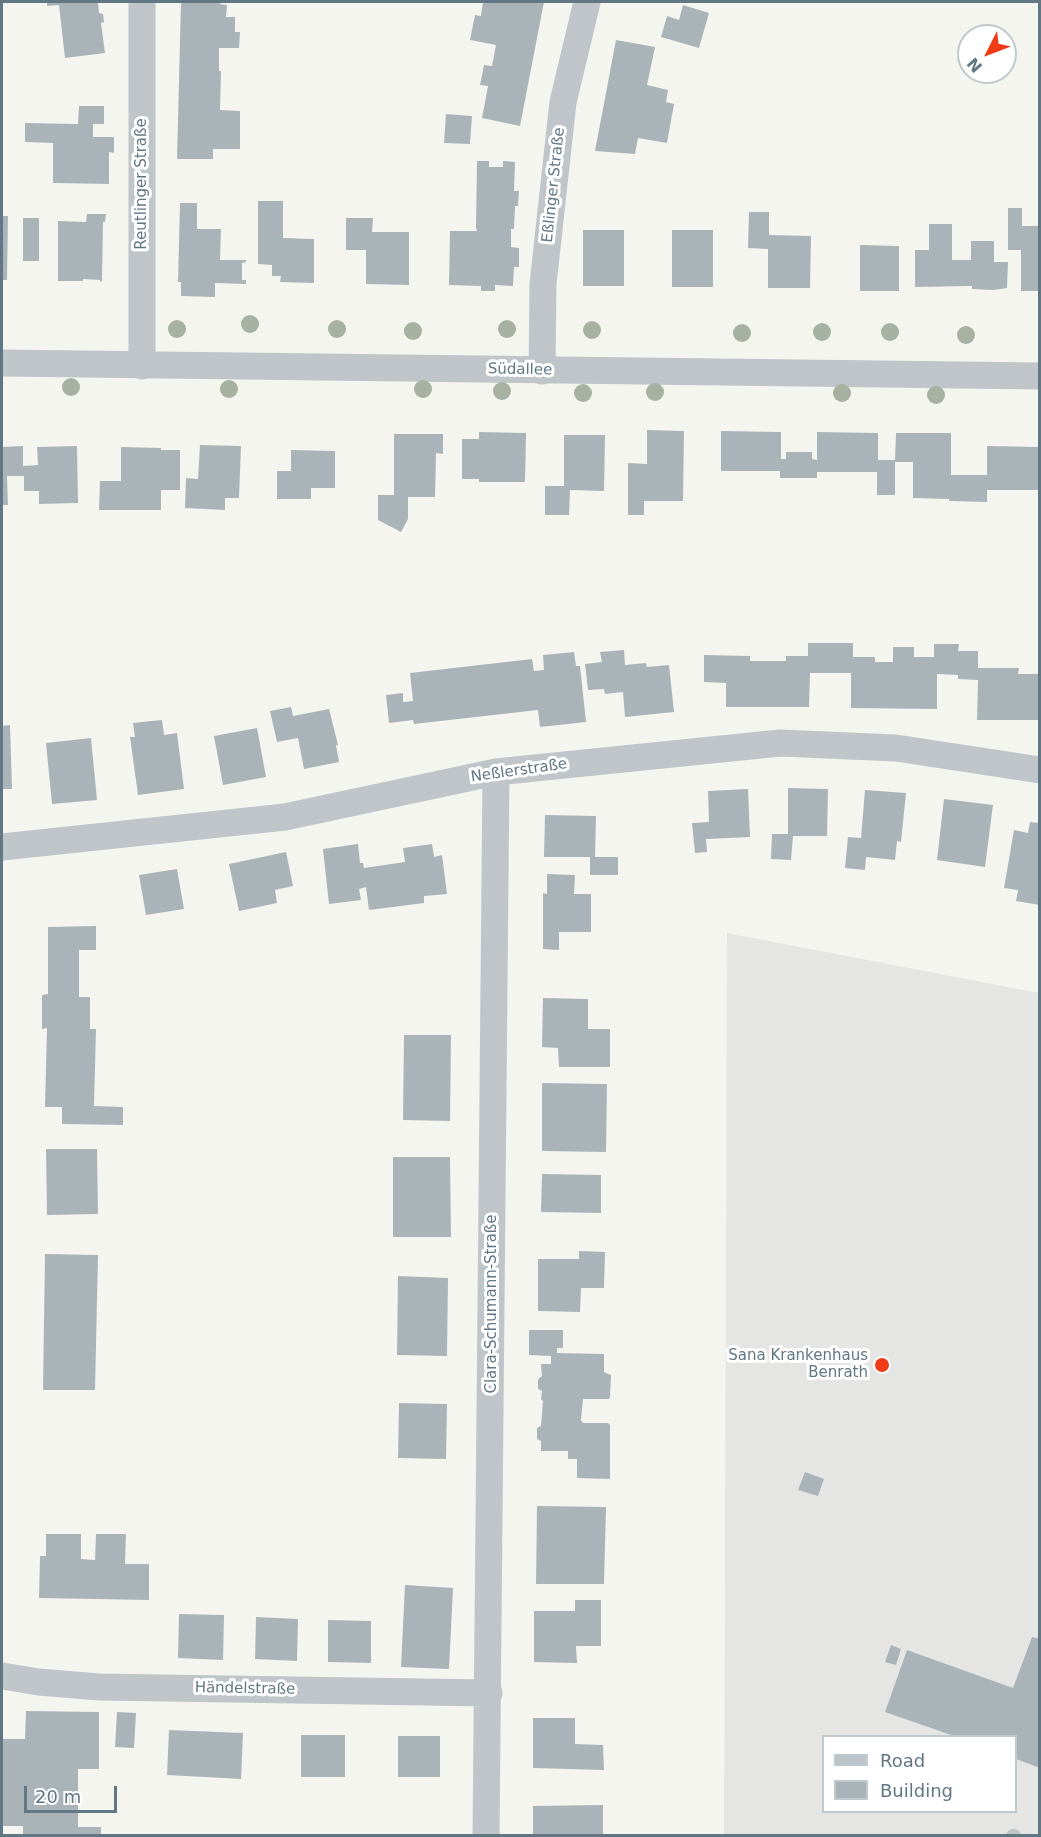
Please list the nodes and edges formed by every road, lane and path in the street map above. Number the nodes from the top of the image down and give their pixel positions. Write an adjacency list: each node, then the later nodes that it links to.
1 (142, 2): 4 (street, Reutlinger Straße)
2 (587, 2): 5 (street, Eßlinger Straße)
3 (2, 363): 4 (street, Südallee)
4 (142, 366): 5 (street, Südallee)
5 (542, 371): 6 (street, Südallee)
6 (1040, 376)
7 (1040, 770): 8 (street, Neßlerstraße)
8 (496, 772): 9 (street, Neßlerstraße); 11 (street, Clara-Schumann-Straße)
9 (2, 847)
10 (2, 1676): 11 (street, Händelstraße)
11 (489, 1693): 12 (street, Clara-Schumann-Straße)
12 (486, 1836)

